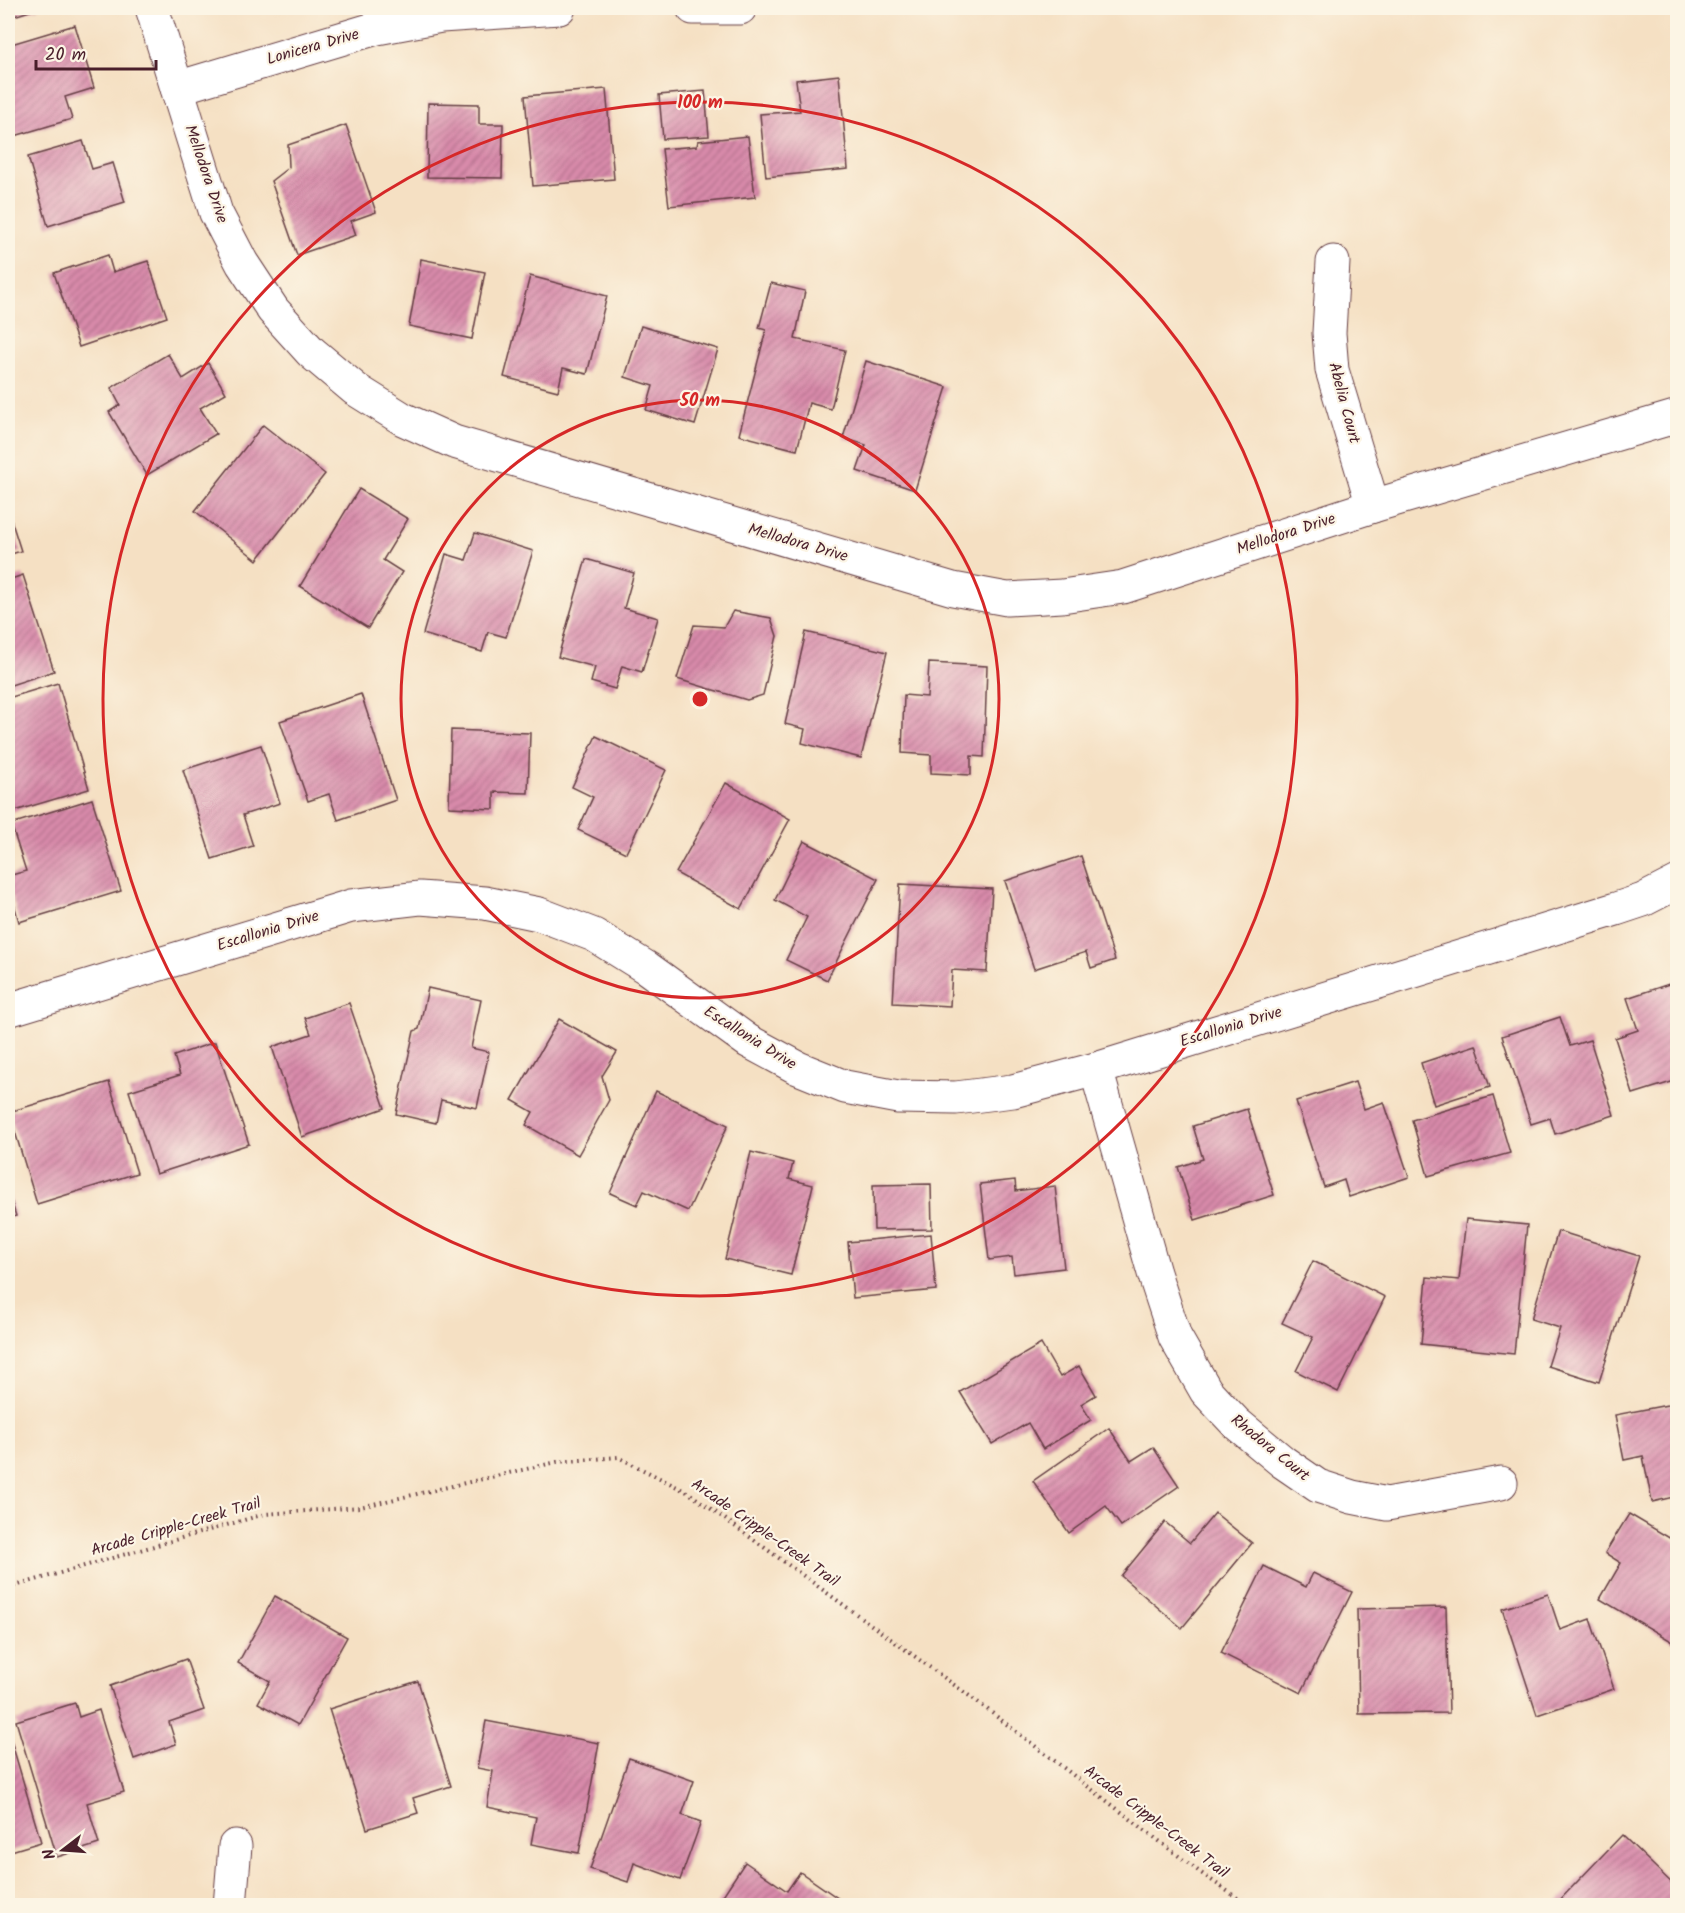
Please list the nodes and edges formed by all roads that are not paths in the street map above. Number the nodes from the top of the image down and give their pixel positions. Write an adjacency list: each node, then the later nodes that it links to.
1 (152, 8): 5 (street, Mellodora Drive)
2 (559, 8): 5 (street, Lonicera Drive)
3 (693, 8): 4 (street)
4 (740, 8)
5 (177, 87): 8 (street, Mellodora Drive)
6 (1333, 262): 8 (street, Abelia Court)
7 (1677, 416): 8 (street, Mellodora Drive)
8 (1373, 506)
9 (1677, 882): 11 (street, Escallonia Drive)
10 (8, 1010): 11 (street, Escallonia Drive)
11 (1096, 1069): 12 (street, Rhodora Court)
12 (1501, 1483)
13 (235, 1846): 14 (street)
14 (230, 1905)

